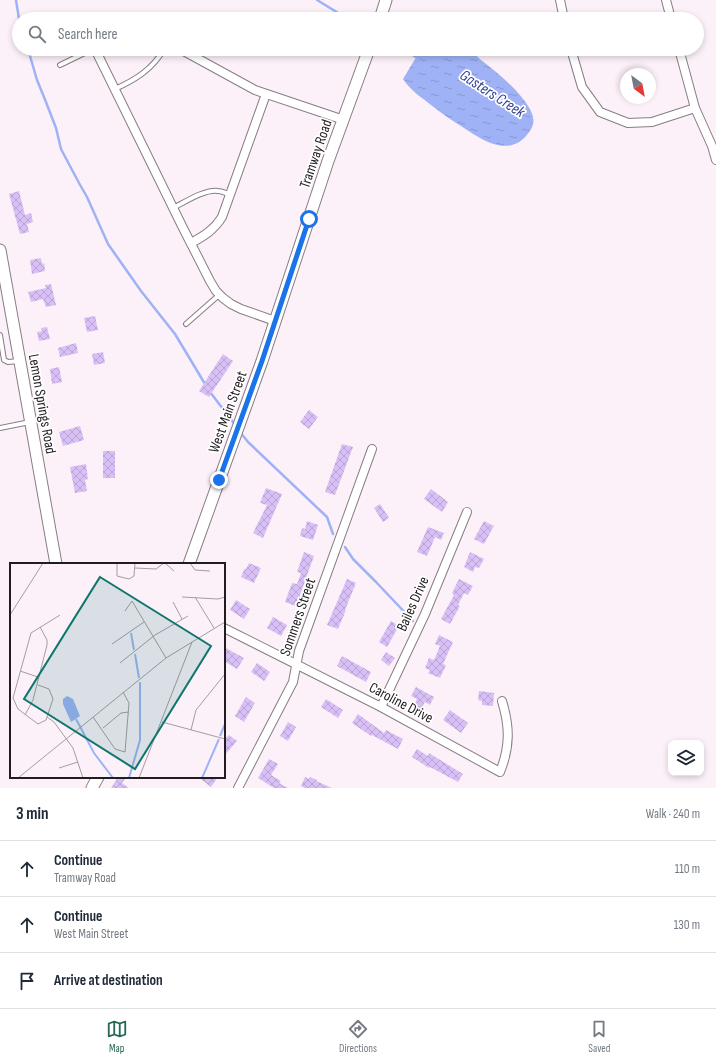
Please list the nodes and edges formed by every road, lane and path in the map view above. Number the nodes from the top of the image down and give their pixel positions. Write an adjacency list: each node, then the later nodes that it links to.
1 (386, 0): 4 (main road)
2 (560, 0): 5 (street)
3 (666, 0): 6 (street)
4 (382, 12)
5 (563, 12)
6 (669, 12)
7 (79, 56): 14 (lane)
8 (98, 56): 15 (street)
9 (160, 56): 15 (lane)
10 (193, 56): 16 (street)
11 (367, 56): 18 (main road, Tramway Road)
12 (573, 56): 17 (street)
13 (681, 56): 17 (street)
14 (60, 65)
15 (115, 89): 22 (street)
16 (266, 94): 18 (street); 21 (street)
17 (695, 108): 19 (street)
18 (344, 120): 27 (main road, Tramway Road)
19 (714, 145): 20 (street)
20 (716, 160)
21 (230, 195): 22 (lane); 23 (street)
22 (173, 208): 23 (street)
23 (191, 244): 26 (street)
24 (0, 250): 25 (main road, Lemon Springs Road)
25 (4, 294): 31 (main road, Lemon Springs Road)
26 (220, 294): 27 (street); 28 (lane)
27 (275, 321): 30 (main road, Tramway Road)
28 (186, 324)
29 (0, 335): 31 (lane)
30 (270, 337): 37 (main road, West Main Street)
31 (19, 361): 32 (main road, Lemon Springs Road)
32 (30, 422): 33 (lane); 36 (main road, Lemon Springs Road)
33 (0, 428)
34 (372, 449): 39 (street, Sommers Street)
35 (467, 512): 41 (street, Bailes Drive)
36 (56, 563)
37 (188, 563)
38 (225, 628): 39 (street, Caroline Drive)
39 (296, 664): 41 (street, Caroline Drive); 44 (street, Sommers Street)
40 (502, 701): 41 (street, Caroline Drive)
41 (381, 707)
42 (97, 778): 43 (main road)
43 (92, 788)
44 (238, 788)

